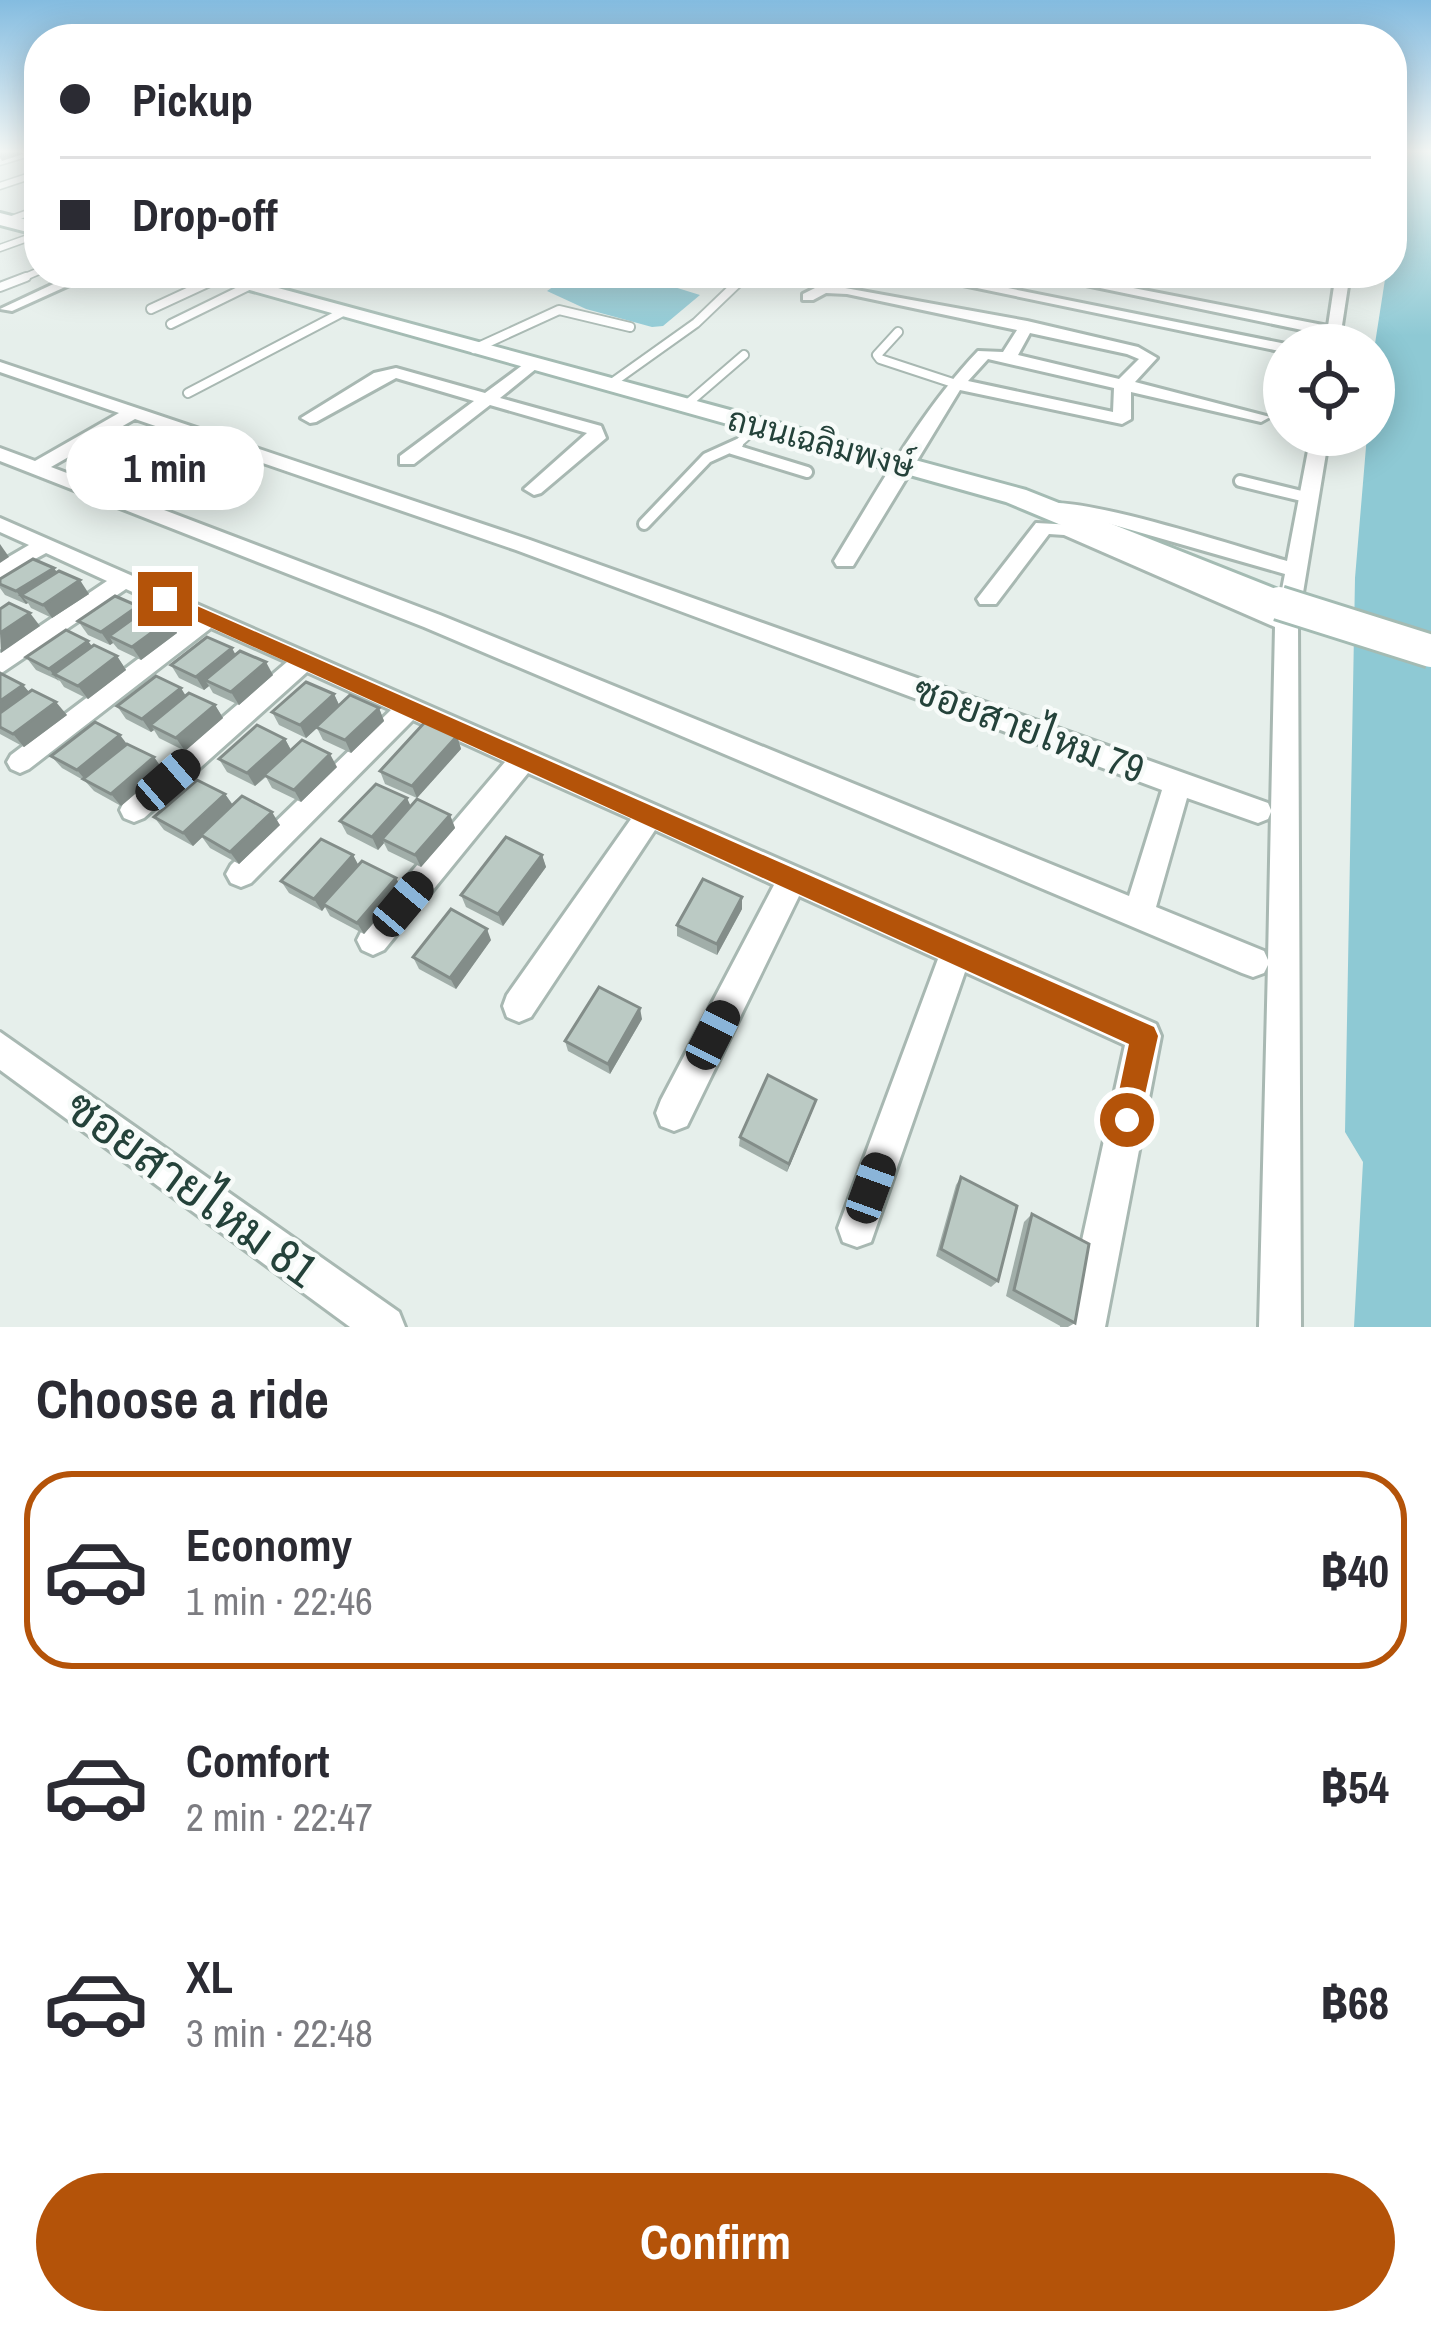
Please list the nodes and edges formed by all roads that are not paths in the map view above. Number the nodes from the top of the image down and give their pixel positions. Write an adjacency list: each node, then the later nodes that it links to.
1 (24, 225): 2 (lane)
2 (0, 248)
3 (54, 288): 12 (street)
4 (187, 288): 13 (lane)
5 (243, 288): 15 (lane)
6 (254, 288): 14 (main road, ถนนเฉลิมพงษ์)
7 (732, 288): 28 (lane)
8 (987, 288): 21 (street)
9 (1122, 288): 16 (street)
10 (1341, 288): 17 (street)
11 (808, 297): 18 (street)
12 (8, 308)
13 (151, 309)
14 (341, 313): 22 (main road, ถนนเฉลิมพงษ์); 30 (lane)
15 (171, 324)
16 (1275, 324)
17 (1336, 324)
18 (1027, 326): 24 (street); 29 (street)
19 (630, 327): 22 (lane)
20 (898, 332): 27 (lane)
21 (1263, 343)
22 (474, 350): 25 (main road, ถนนเฉลิมพงษ์)
23 (744, 355): 32 (lane)
24 (1008, 358): 27 (street); 29 (street)
25 (534, 364): 28 (main road, ถนนเฉลิมพงษ์); 31 (street)
26 (3, 370): 33 (street, ซอยสายไหม 79)
27 (956, 384): 29 (street); 41 (street)
28 (609, 385): 32 (main road, ถนนเฉลิมพงษ์)
29 (1123, 385): 34 (street)
30 (188, 393)
31 (492, 398): 35 (street); 40 (street); 45 (street)
32 (686, 405): 36 (main road, ถนนเฉลิมพงษ์)
33 (133, 413): 42 (street); 65 (street, ซอยสายไหม 79)
34 (1261, 417)
35 (310, 418)
36 (758, 426): 37 (lane); 41 (main road, ถนนเฉลิมพงษ์)
37 (732, 448): 43 (lane); 49 (lane)
38 (0, 454): 42 (street)
39 (1317, 456): 46 (street)
40 (407, 460)
41 (902, 464): 47 (main road, ถนนเฉลิมพงษ์); 52 (street)
42 (36, 468): 71 (street)
43 (807, 472)
44 (1240, 481): 46 (lane)
45 (534, 489)
46 (1311, 499): 53 (street)
47 (1027, 501): 50 (street); 53 (street); 57 (main road, ถนนเฉลิมพงษ์)
48 (0, 524): 51 (street)
49 (644, 524)
50 (1068, 530): 56 (street); 57 (street)
51 (45, 544): 54 (street); 55 (street)
52 (845, 561)
53 (1295, 570): 57 (street)
54 (0, 572)
55 (122, 580): 58 (street); 61 (street)
56 (988, 599)
57 (1283, 613): 59 (main road, ถนนเฉลิมพงษ์, bridge); 81 (street)
58 (208, 618): 60 (street); 64 (street)
59 (1431, 651)
60 (304, 661): 62 (street); 66 (street)
61 (0, 665)
62 (410, 707): 63 (street); 69 (street)
63 (523, 760): 68 (street); 72 (street)
64 (20, 762)
65 (1177, 784): 67 (street); 71 (street, ซอยสายไหม 79)
66 (134, 810)
67 (1258, 811)
68 (649, 816): 70 (street); 75 (street)
69 (241, 874)
70 (792, 880): 73 (street); 77 (street)
71 (1139, 914): 74 (street)
72 (374, 940)
73 (956, 950): 78 (street); 80 (street)
74 (1253, 962)
75 (519, 1006)
76 (0, 1049): 79 (street, ซอยสายไหม 81)
77 (674, 1113)
78 (856, 1228)
79 (384, 1327)
80 (1084, 1327)
81 (1280, 1327)

